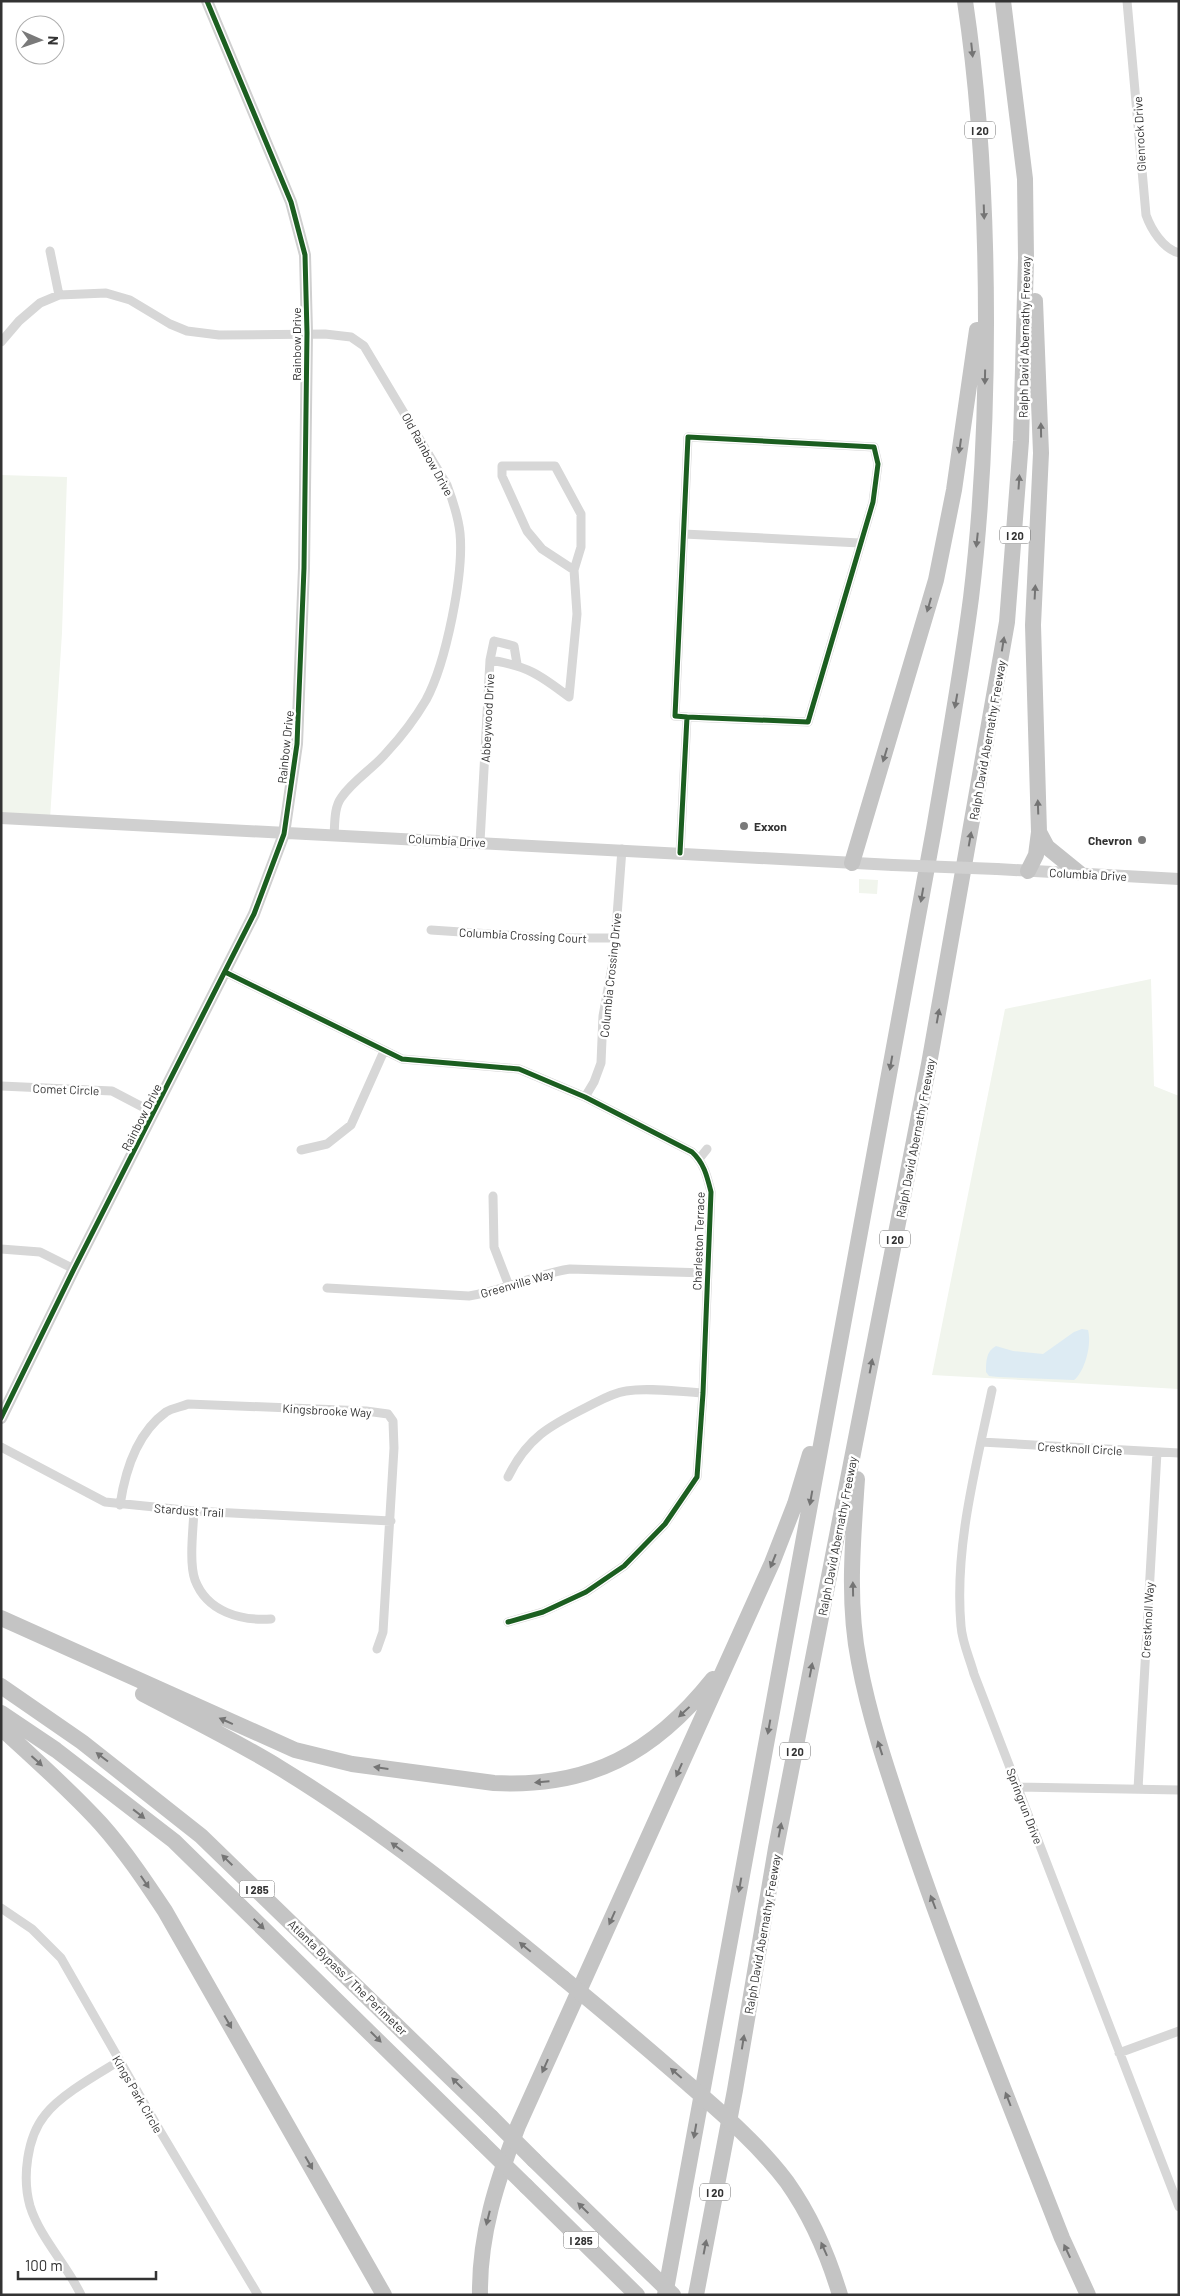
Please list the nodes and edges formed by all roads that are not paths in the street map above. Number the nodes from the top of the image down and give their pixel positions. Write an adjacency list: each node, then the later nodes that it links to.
1 (207, 1): 10 (street, Rainbow Drive)
2 (965, 1): 8 (highway, I 20, one-way to 8)
3 (1004, 1): 5 (highway, Ralph David Abernathy Freeway / I 20)
4 (1127, 1): 7 (street, Glenrock Drive)
5 (1024, 179): 19 (highway, one-way to 5); 48 (highway, Ralph David Abernathy Freeway / I 20, one-way to 5)
6 (50, 251): 9 (street)
7 (1179, 253)
8 (986, 259): 25 (highway, one-way to 25); 40 (highway, I 20, one-way to 40)
9 (59, 295): 10 (street, Old Rainbow Drive); 11 (street)
10 (307, 333): 20 (street, Rainbow Drive); 21 (street, Old Rainbow Drive)
11 (1, 342)
12 (684, 534): 13 (street); 13 (street); 17 (street)
13 (860, 543): 17 (street)
14 (574, 570): 14 (street, Abbeywood Drive); 16 (street, Abbeywood Drive)
15 (490, 660): 16 (street, Abbeywood Drive); 16 (street); 22 (street, Abbeywood Drive)
16 (517, 664)
17 (688, 717): 24 (street)
18 (1, 818): 20 (street, Columbia Drive)
19 (1039, 832): 26 (highway); 27 (highway)
20 (284, 834): 21 (street, Columbia Drive); 31 (street, Rainbow Drive)
21 (334, 834): 22 (street, Columbia Drive)
22 (480, 842): 23 (street, Columbia Drive)
23 (622, 849): 24 (street, Columbia Drive); 30 (street, Columbia Crossing Drive)
24 (680, 853): 25 (street, Columbia Drive)
25 (852, 863): 26 (street, Columbia Drive, bridge)
26 (1028, 871): 27 (street, Columbia Drive)
27 (1079, 873): 28 (street, Columbia Drive)
28 (1179, 878)
29 (431, 930): 30 (street, Columbia Crossing Court)
30 (614, 938): 34 (street, Columbia Crossing Drive)
31 (225, 972): 32 (street); 35 (street, Rainbow Drive)
32 (384, 1051): 34 (street); 37 (street)
33 (1, 1086): 35 (street, Comet Circle)
34 (584, 1097): 38 (street)
35 (154, 1113): 42 (street, Rainbow Drive)
36 (706, 1149): 38 (street)
37 (301, 1150)
38 (699, 1159): 43 (street, Charleston Terrace)
39 (493, 1196): 44 (street)
40 (861, 1226): 61 (highway, one-way to 61); 79 (highway, I 20, one-way to 79)
41 (1, 1249): 42 (street)
42 (74, 1269): 49 (street, Rainbow Drive)
43 (707, 1273): 44 (street, Greenville Way); 47 (street, Charleston Terrace)
44 (509, 1286): 45 (street, Greenville Way)
45 (327, 1288)
46 (992, 1390): 50 (street, Springrun Drive)
47 (703, 1393): 54 (street); 60 (street, Charleston Terrace)
48 (861, 1414): 81 (highway, Ralph David Abernathy Freeway / I 20, one-way to 48); 83 (highway, one-way to 48)
49 (1, 1418)
50 (981, 1442): 52 (street, Crestknoll Circle); 66 (street, Springrun Drive)
51 (1, 1447): 55 (street, Stardust Trail)
52 (1156, 1452): 53 (street, Crestknoll Circle); 67 (street, Crestknoll Way)
53 (1179, 1452)
54 (508, 1477)
55 (120, 1505): 56 (street, Stardust Trail); 57 (street, Kingsbrooke Way)
56 (194, 1511): 57 (street, Stardust Trail); 59 (street)
57 (391, 1521): 62 (street, Kingsbrooke Way)
58 (1, 1619): 61 (highway, one-way to 58); 82 (highway, one-way to 58, bridge)
59 (272, 1619)
60 (508, 1622)
61 (735, 1645): 78 (highway, one-way to 78)
62 (377, 1649)
63 (1, 1686): 80 (highway, Atlanta Bypass / The Perimeter / I 285, one-way to 63, bridge)
64 (1, 1713): 74 (highway, Atlanta Bypass / The Perimeter / I 285, one-way to 74, bridge)
65 (1, 1728): 77 (highway, one-way to 77)
66 (1018, 1787): 67 (street); 71 (street, Springrun Drive)
67 (1138, 1789): 68 (street)
68 (1179, 1790)
69 (1, 1908): 72 (street, Kings Park Circle)
70 (1179, 2030): 71 (street)
71 (1119, 2053): 73 (street, Springrun Drive)
72 (119, 2061): 75 (street); 76 (street, Kings Park Circle)
73 (1179, 2207)
74 (632, 2294)
75 (81, 2295)
76 (258, 2295)
77 (384, 2295)
78 (480, 2295)
79 (665, 2295)
80 (673, 2295)
81 (696, 2295)
82 (840, 2295)
83 (1088, 2295)

